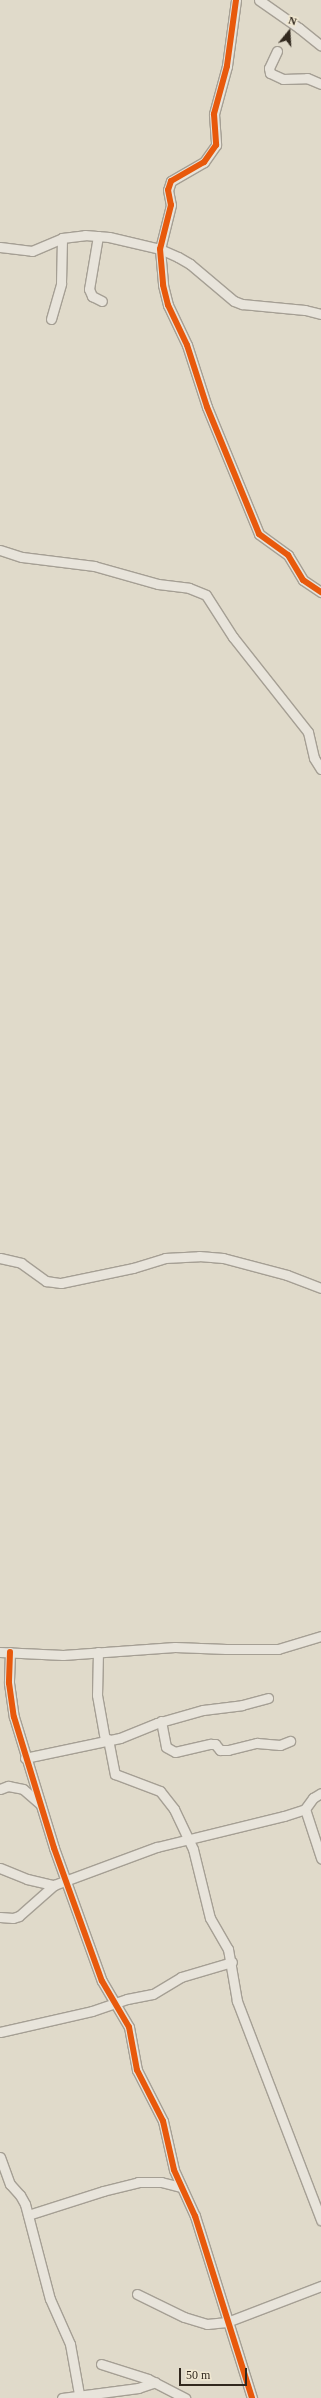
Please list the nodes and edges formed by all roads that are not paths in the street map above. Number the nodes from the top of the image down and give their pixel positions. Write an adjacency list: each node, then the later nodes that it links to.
1 (236, 0): 9 (street)
2 (259, 0): 3 (street)
3 (321, 46)
4 (277, 50): 5 (street)
5 (321, 84)
6 (98, 236): 7 (street); 9 (street); 10 (street)
7 (62, 238): 8 (street); 12 (street)
8 (0, 246)
9 (160, 250): 11 (street); 14 (street)
10 (102, 302)
11 (321, 314)
12 (51, 319)
13 (0, 550): 15 (street)
14 (321, 592)
15 (321, 769)
16 (0, 1258): 17 (street)
17 (321, 1288)
18 (321, 1636): 21 (street)
19 (0, 1652): 20 (street)
20 (10, 1652): 21 (street); 26 (street)
21 (98, 1652): 24 (street)
22 (268, 1698): 23 (street)
23 (161, 1721): 24 (street); 25 (street)
24 (106, 1739): 26 (street); 31 (street)
25 (290, 1742)
26 (25, 1758): 29 (street)
27 (0, 1788): 29 (street)
28 (321, 1793): 30 (street)
29 (41, 1806): 34 (street)
30 (305, 1809): 31 (street); 32 (street)
31 (188, 1840): 34 (street); 37 (street)
32 (321, 1858)
33 (0, 1868): 35 (street)
34 (65, 1881): 35 (street); 38 (street)
35 (54, 1885): 36 (street)
36 (0, 1917)
37 (232, 1962): 38 (street); 43 (street)
38 (115, 2005): 39 (street); 41 (street)
39 (0, 2032)
40 (0, 2157): 42 (street)
41 (181, 2187): 42 (street); 46 (street)
42 (28, 2215): 49 (street)
43 (321, 2220)
44 (321, 2286): 46 (street)
45 (137, 2294): 46 (street)
46 (227, 2322): 52 (street)
47 (101, 2364): 48 (street)
48 (155, 2382): 49 (street); 51 (street)
49 (79, 2394): 50 (street)
50 (62, 2398)
51 (185, 2398)
52 (252, 2398)

